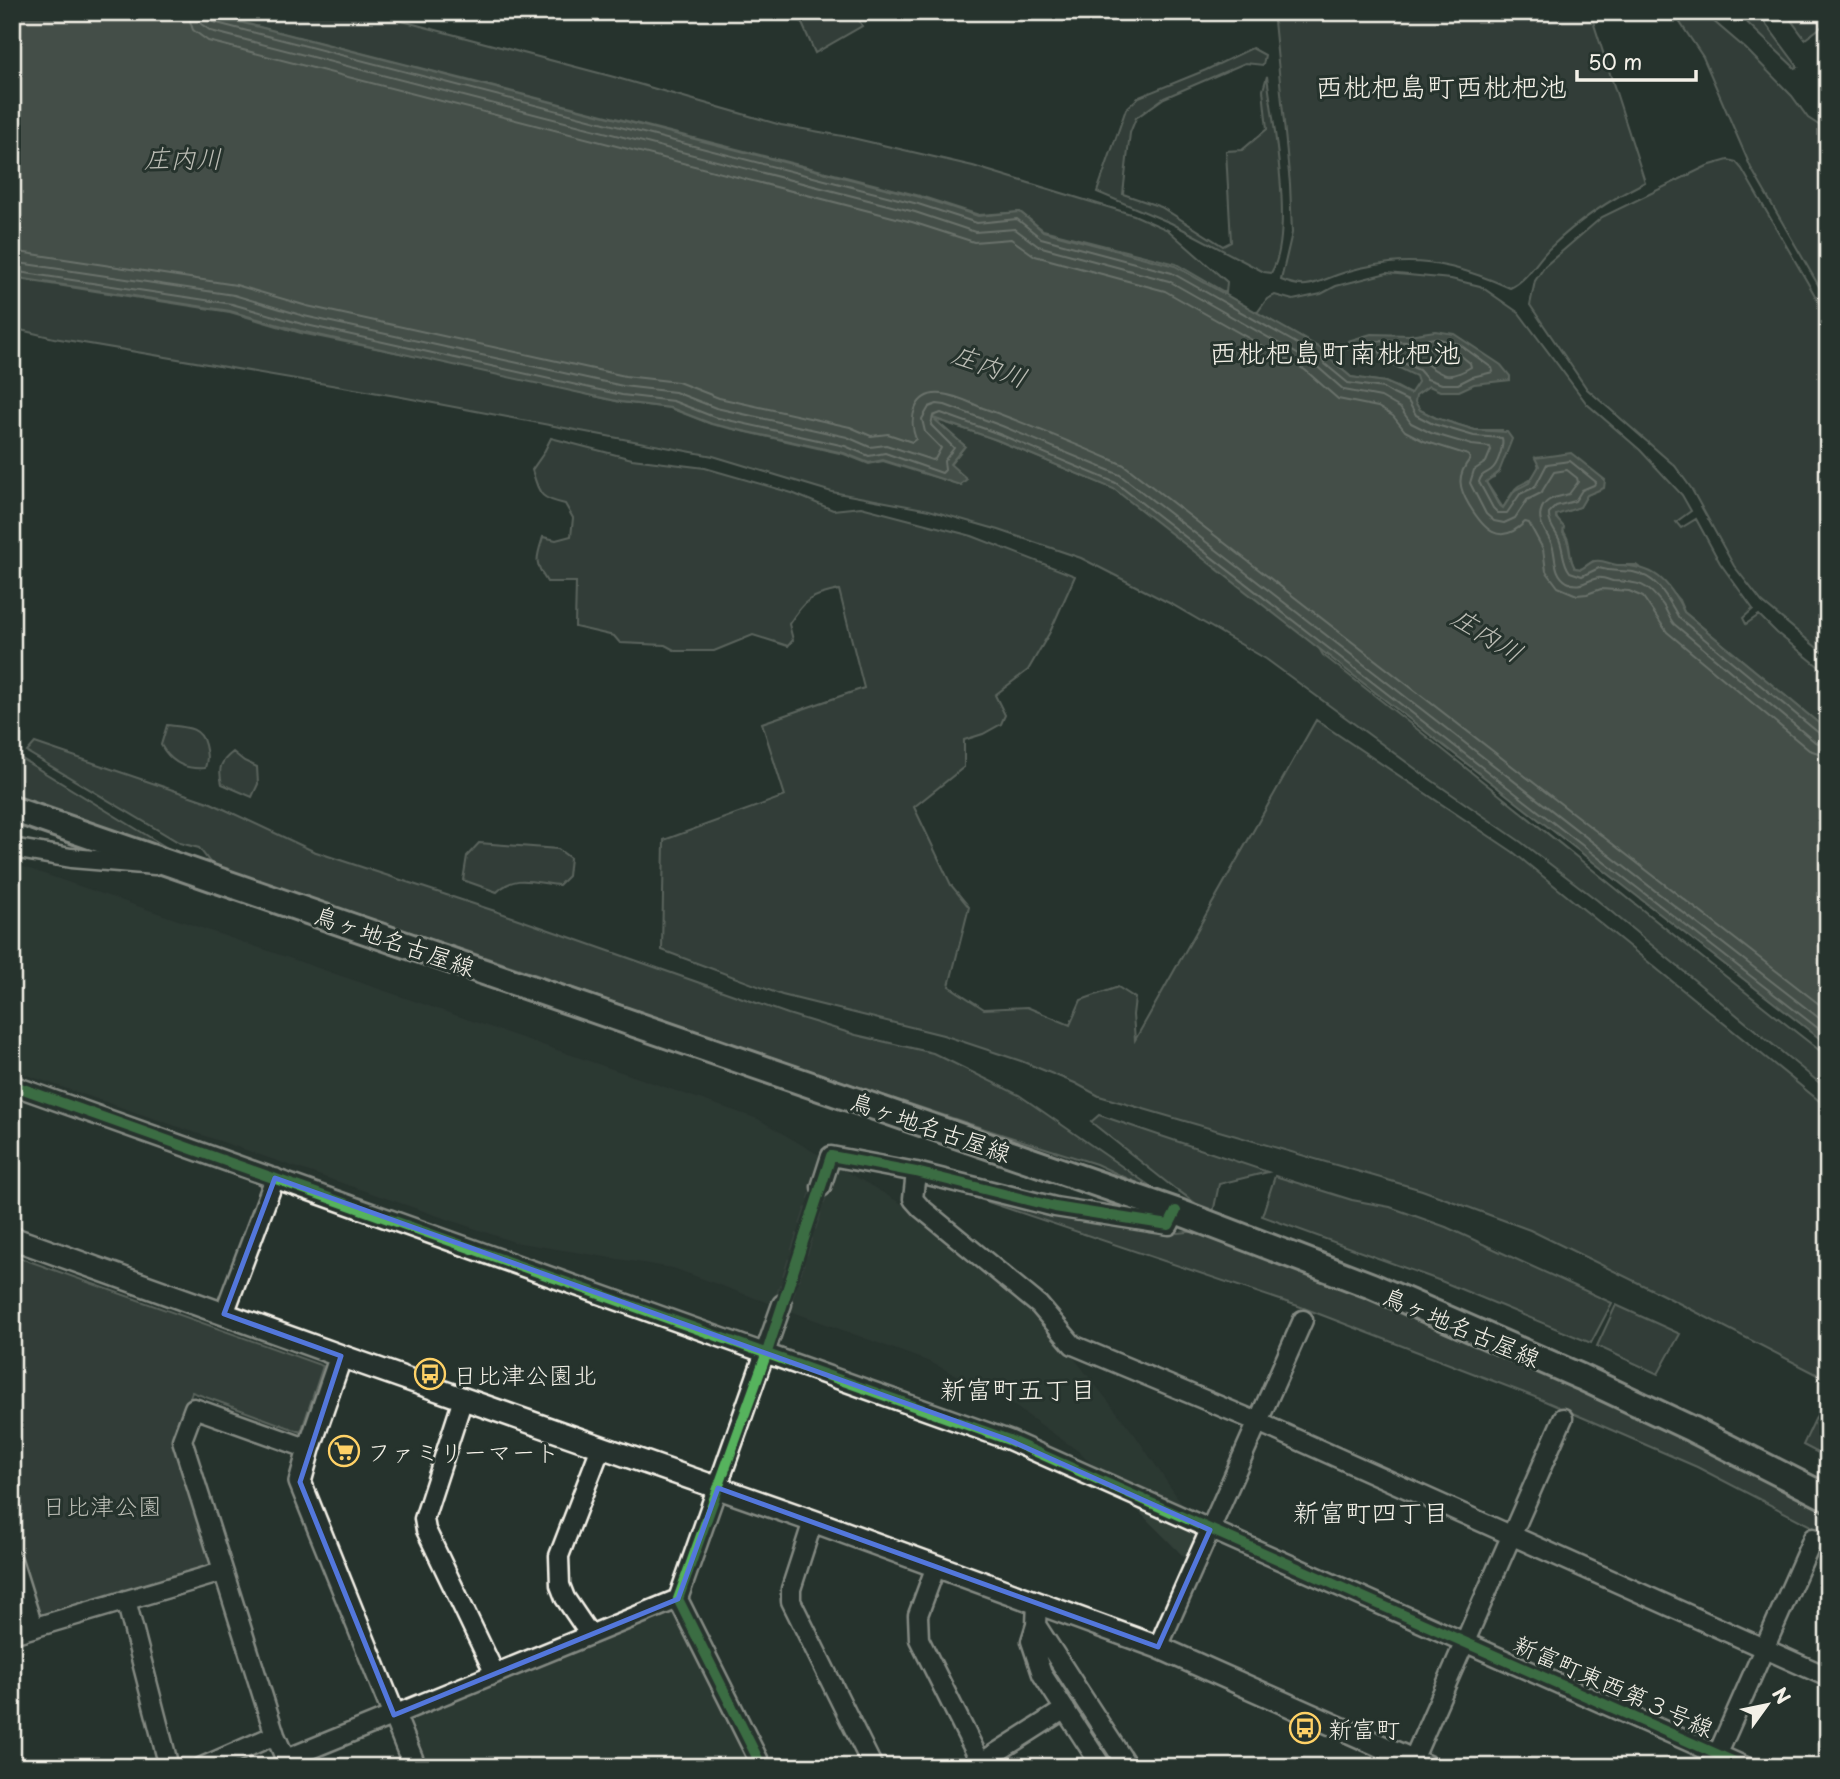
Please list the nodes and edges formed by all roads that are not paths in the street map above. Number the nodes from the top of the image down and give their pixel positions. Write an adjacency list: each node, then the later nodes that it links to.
1 (12, 809): 3 (main road, 鳥ヶ地名古屋線)
2 (12, 848): 3 (street)
3 (186, 868): 8 (main road, 鳥ヶ地名古屋線)
4 (12, 1085): 6 (street, 新富町東西第３号線)
5 (916, 1172): 7 (street); 8 (street); 17 (street)
6 (275, 1178): 11 (street); 13 (street, 新富町東西第３号線)
7 (821, 1187)
8 (1176, 1211): 21 (main road, 鳥ヶ地名古屋線)
9 (12, 1238): 11 (street)
10 (782, 1304): 13 (street)
11 (224, 1314): 14 (street)
12 (1303, 1320): 17 (street)
13 (766, 1355): 20 (street); 23 (street, 新富町東西第３号線)
14 (341, 1356): 15 (street); 19 (street)
15 (463, 1399): 18 (street); 39 (street)
16 (1563, 1418): 24 (street)
17 (1258, 1422): 23 (street); 24 (street)
18 (601, 1447): 20 (street); 35 (street)
19 (309, 1449): 28 (street); 42 (street)
20 (718, 1488): 22 (street); 29 (street)
21 (1828, 1498)
22 (813, 1521): 27 (street); 54 (street)
23 (1210, 1530): 36 (street, 新富町東西第３号線); 37 (street)
24 (1512, 1534): 36 (street); 38 (street)
25 (1813, 1538): 38 (street)
26 (12, 1560): 33 (street)
27 (936, 1566): 31 (street); 48 (street)
28 (222, 1572): 30 (street); 43 (street)
29 (678, 1599): 35 (street); 53 (street)
30 (126, 1600): 33 (street); 50 (street)
31 (1037, 1602): 32 (street); 37 (street)
32 (1036, 1625): 41 (street); 56 (street)
33 (33, 1627): 34 (street)
34 (12, 1634)
35 (590, 1635): 39 (street)
36 (1465, 1642): 45 (street, 新富町東西第３号線); 47 (street)
37 (1158, 1647): 47 (street)
38 (1764, 1649): 40 (street); 45 (street)
39 (495, 1674): 42 (street)
40 (1828, 1677)
41 (1065, 1709): 48 (street); 55 (street)
42 (394, 1715): 46 (street); 52 (street)
43 (275, 1735): 46 (street); 51 (street)
44 (12, 1761): 49 (street)
45 (1715, 1761): 57 (street, 新富町東西第３号線)
46 (287, 1763)
47 (1420, 1763)
48 (979, 1765)
49 (14, 1767)
50 (169, 1767)
51 (202, 1767)
52 (415, 1767)
53 (762, 1767)
54 (873, 1767)
55 (1102, 1767)
56 (1128, 1767)
57 (1746, 1767)

